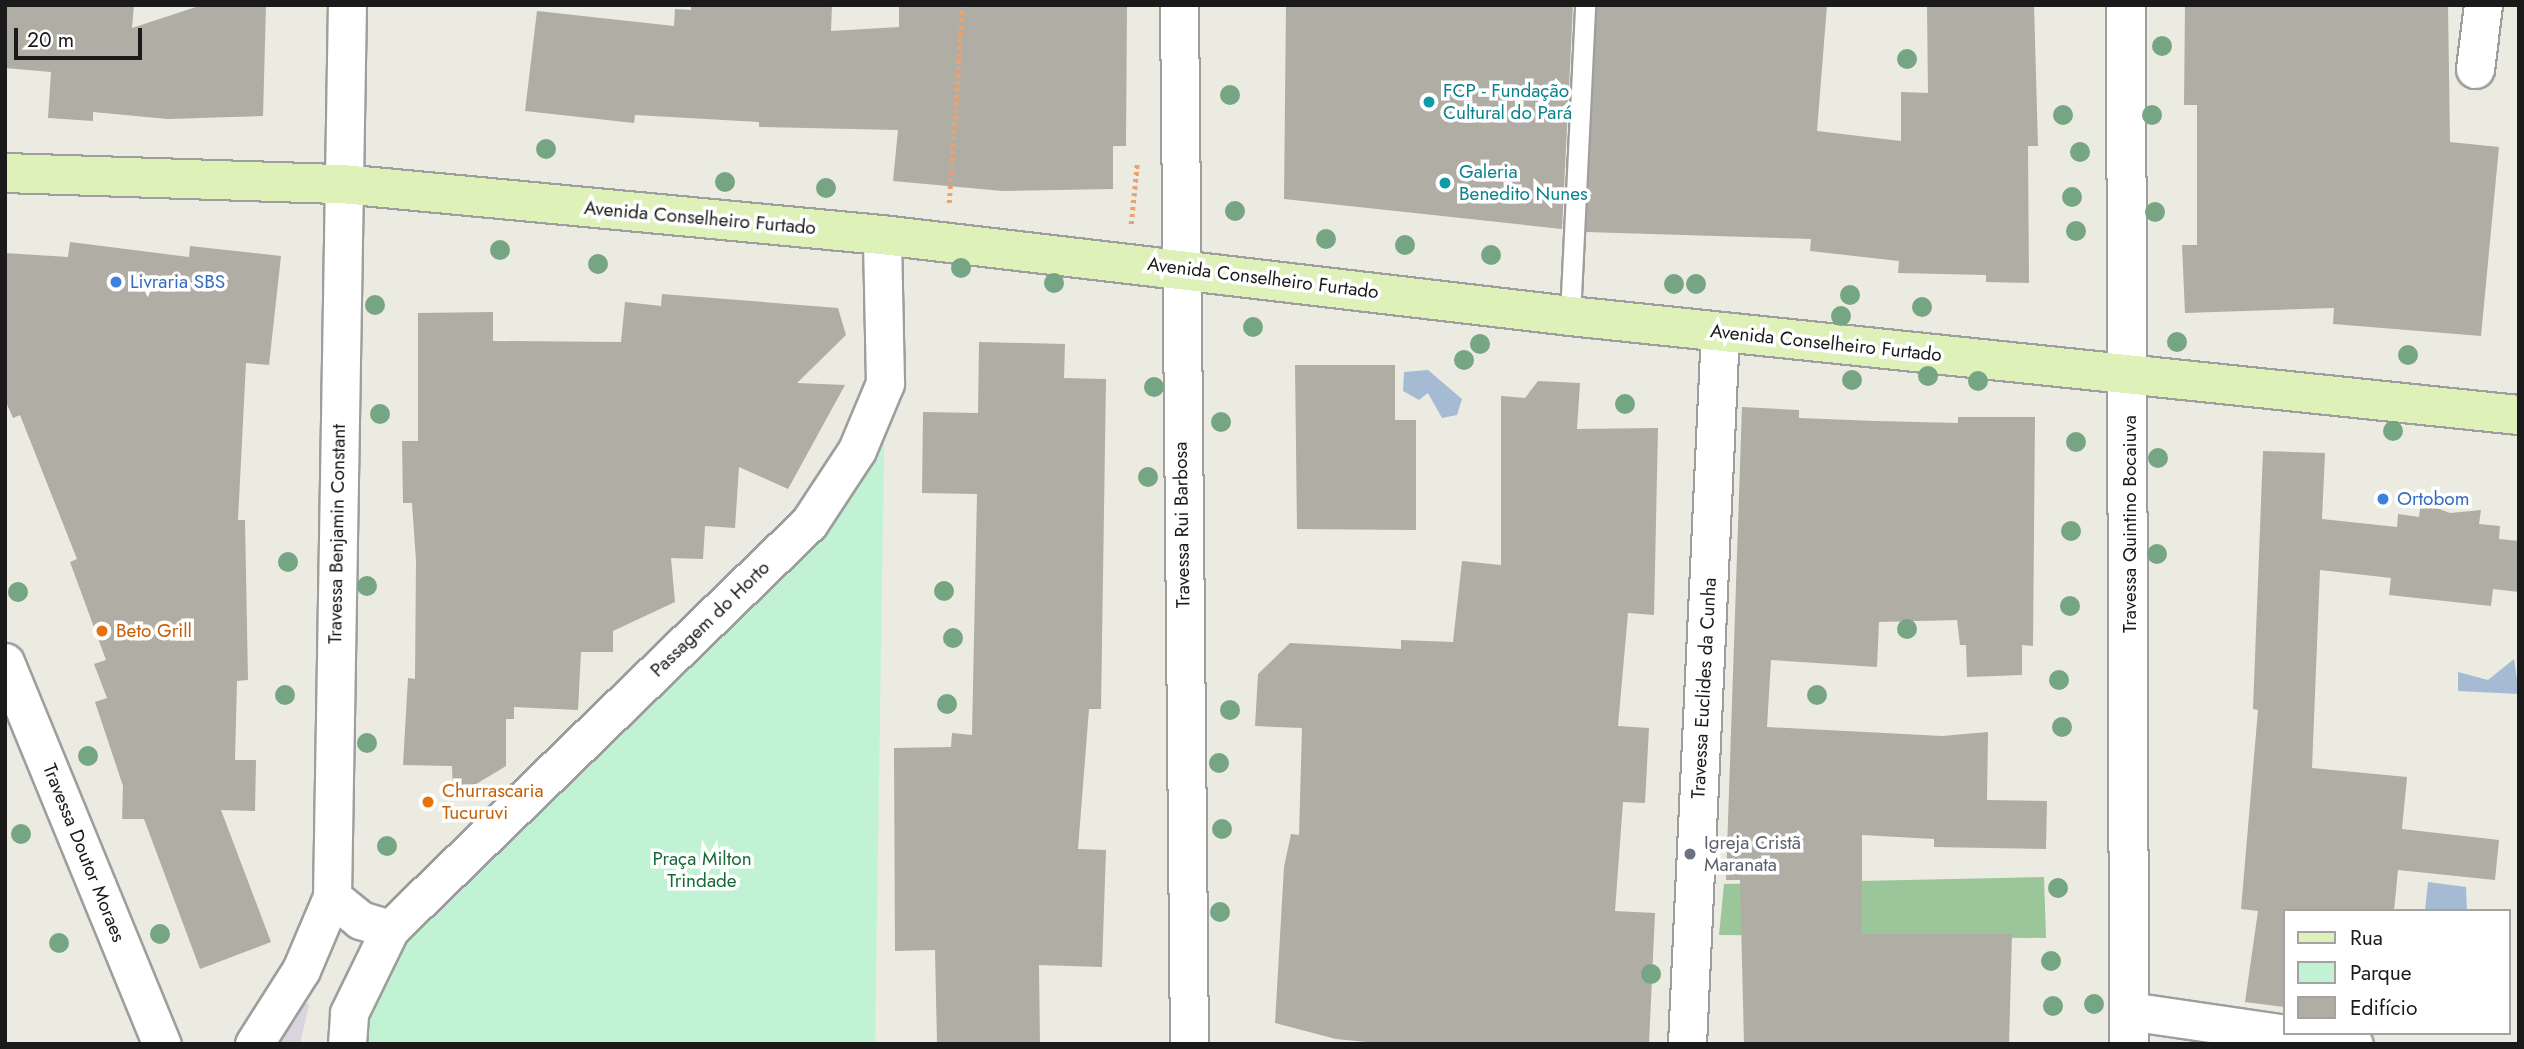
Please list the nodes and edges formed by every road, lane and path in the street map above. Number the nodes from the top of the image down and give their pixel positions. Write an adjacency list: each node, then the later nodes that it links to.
1 (347, 5): 10 (street, Travessa Benjamin Constant)
2 (962, 5): 11 (path)
3 (1179, 5): 14 (street, Travessa Rui Barbosa)
4 (1585, 5): 15 (lane)
5 (2126, 5): 17 (street, Travessa Quintino Bocaiuva)
6 (2483, 5): 7 (street)
7 (2474, 69)
8 (1137, 152): 12 (path)
9 (5, 173): 10 (main road, Avenida Conselheiro Furtado)
10 (342, 184): 13 (main road, Avenida Conselheiro Furtado); 20 (street, Travessa Benjamin Constant)
11 (948, 210)
12 (1118, 228)
13 (882, 235): 14 (main road, Avenida Conselheiro Furtado); 21 (street, Passagem do Horto)
14 (1179, 268): 15 (main road, Avenida Conselheiro Furtado); 26 (street, Travessa Rui Barbosa)
15 (1570, 316): 16 (main road, Avenida Conselheiro Furtado)
16 (1720, 332): 17 (main road, Avenida Conselheiro Furtado); 27 (street, Travessa Euclides da Cunha)
17 (2130, 376): 18 (main road, Avenida Conselheiro Furtado); 22 (street, Travessa Quintino Bocaiuva)
18 (2519, 415)
19 (5, 662): 23 (street, Travessa Doutor Moraes)
20 (332, 897): 21 (street); 24 (street, Travessa Benjamin Constant)
21 (390, 929): 25 (street, Passagem do Horto)
22 (2129, 1028): 28 (street)
23 (162, 1044)
24 (254, 1044)
25 (347, 1044)
26 (1189, 1044)
27 (1687, 1044)
28 (2354, 1044)

